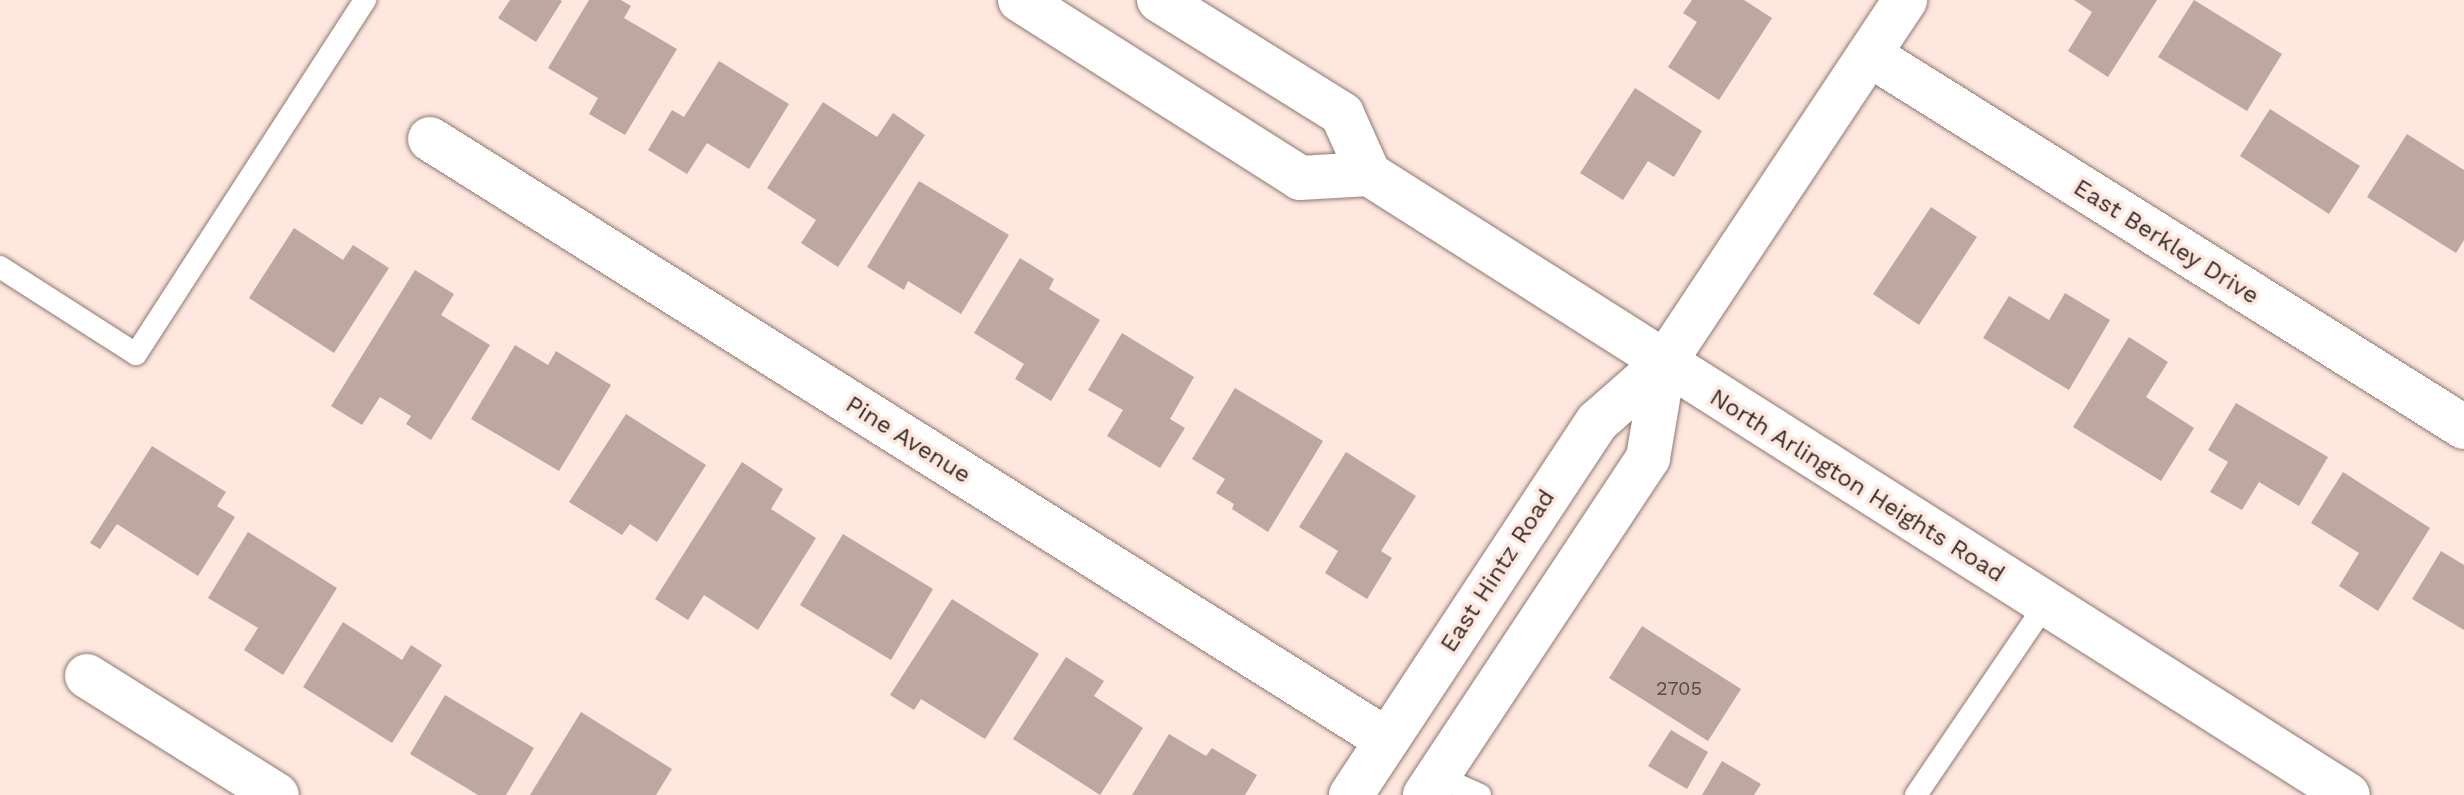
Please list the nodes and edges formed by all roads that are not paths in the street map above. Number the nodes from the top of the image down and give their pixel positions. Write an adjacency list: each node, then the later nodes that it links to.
1 (365, 0): 8 (lane)
2 (1020, 0): 7 (main road)
3 (1159, 0): 7 (main road)
4 (1905, 0): 5 (main road, East Hintz Road)
5 (1870, 55): 9 (main road, East Hintz Road); 10 (main road, East Berkley Drive)
6 (430, 139): 13 (main road, Pine Avenue)
7 (1369, 174): 9 (main road, North Arlington Heights Road)
8 (0, 267)
9 (1664, 363): 11 (main road, North Arlington Heights Road); 13 (main road, East Hintz Road); 14 (main road, East Hintz Road)
10 (2464, 427)
11 (2045, 605): 18 (lane); 19 (main road, North Arlington Heights Road)
12 (87, 676): 15 (main road)
13 (1387, 740): 16 (main road, East Hintz Road)
14 (1431, 785): 17 (lane)
15 (277, 795)
16 (1351, 795)
17 (1480, 795)
18 (1916, 795)
19 (2348, 795)

